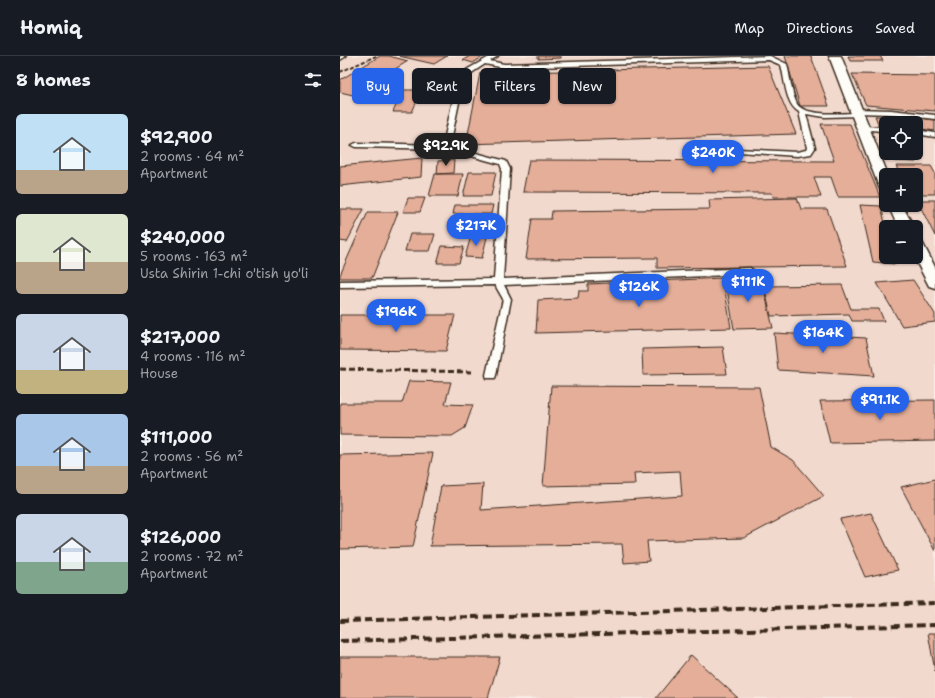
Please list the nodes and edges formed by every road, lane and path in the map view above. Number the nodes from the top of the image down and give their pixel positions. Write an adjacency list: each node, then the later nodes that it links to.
1 (343, 56): 4 (lane)
2 (495, 56): 5 (lane)
3 (835, 56): 7 (street)
4 (340, 58)
5 (485, 62): 6 (lane); 14 (lane)
6 (802, 111): 7 (lane); 15 (lane)
7 (857, 113): 8 (lane); 9 (street)
8 (935, 117)
9 (863, 128): 10 (lane); 16 (street)
10 (879, 129)
11 (923, 133): 12 (lane)
12 (935, 135)
13 (356, 145): 14 (lane)
14 (446, 147): 19 (lane)
15 (738, 150)
16 (879, 169)
17 (923, 259): 20 (street)
18 (750, 272): 19 (lane)
19 (498, 282): 21 (lane); 22 (lane)
20 (935, 282)
21 (340, 284)
22 (491, 375)

